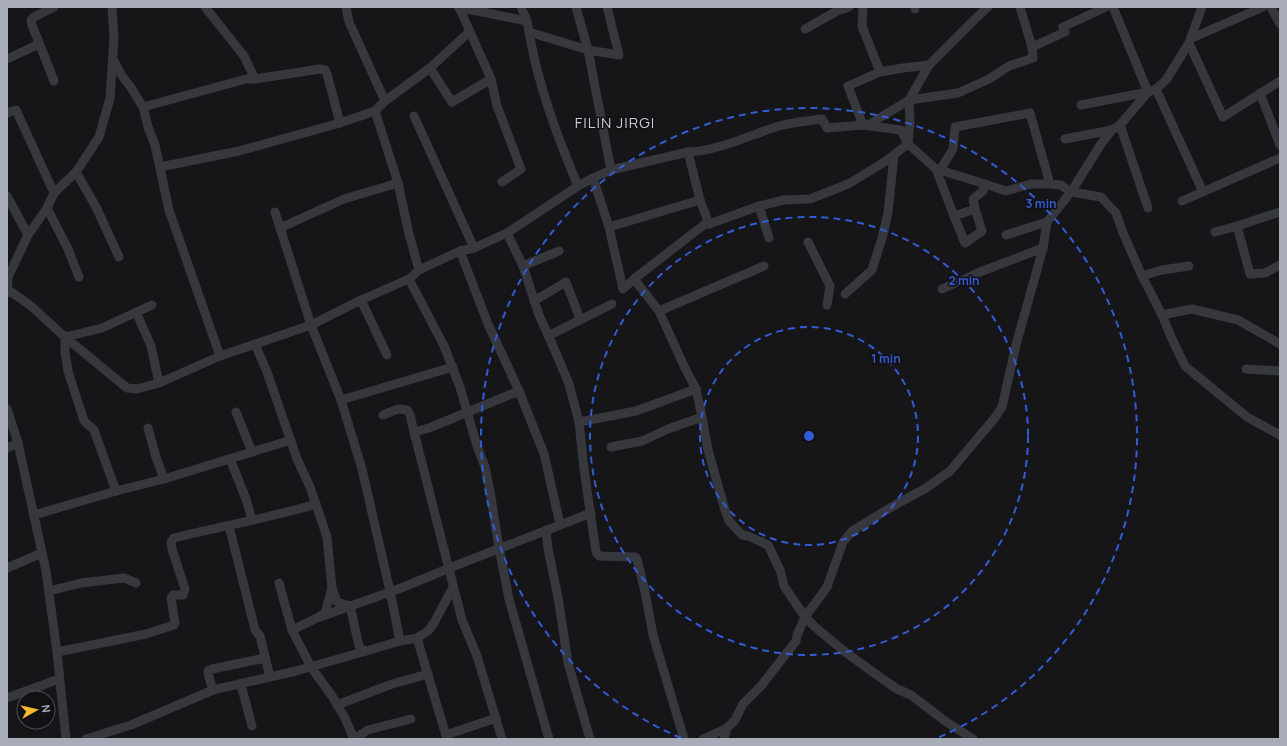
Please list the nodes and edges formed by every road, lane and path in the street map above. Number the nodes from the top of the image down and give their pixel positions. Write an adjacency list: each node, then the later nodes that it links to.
1 (54, 7): 24 (street)
2 (112, 7): 28 (street)
3 (205, 7): 32 (street)
4 (346, 7): 39 (street)
5 (459, 7): 18 (street); 21 (street)
6 (521, 7): 18 (street)
7 (576, 7): 26 (street)
8 (606, 7): 26 (street)
9 (849, 7): 20 (street)
10 (863, 7): 31 (street)
11 (988, 7): 29 (street)
12 (1020, 7): 25 (street)
13 (1106, 7): 25 (street)
14 (1113, 7): 36 (street)
15 (1264, 7): 23 (street)
16 (1271, 7): 19 (street)
17 (1199, 10): 23 (street)
18 (527, 22): 22 (street)
19 (1280, 24)
20 (806, 29)
21 (469, 32): 30 (street); 33 (street)
22 (529, 32): 26 (street); 63 (street)
23 (1190, 41): 36 (street); 37 (street)
24 (39, 44): 27 (street); 34 (street)
25 (1032, 47): 38 (street)
26 (588, 50): 55 (street)
27 (7, 59)
28 (113, 59): 41 (street); 57 (street)
29 (929, 65): 31 (street); 38 (street)
30 (430, 68): 33 (street); 39 (street)
31 (880, 72): 46 (street)
32 (255, 79): 41 (street); 45 (street)
33 (491, 79): 59 (street)
34 (54, 81)
35 (1280, 81): 37 (street)
36 (1152, 91): 40 (street); 47 (street); 65 (street)
37 (1260, 93): 50 (street)
38 (908, 100): 46 (street); 49 (street)
39 (385, 101): 42 (street)
40 (1081, 105)
41 (143, 107): 54 (street)
42 (375, 111): 45 (street); 60 (street)
43 (7, 113): 66 (street)
44 (414, 116): 88 (street)
45 (340, 123): 54 (street)
46 (866, 125): 49 (street); 51 (street)
47 (1116, 127): 48 (street); 64 (street); 72 (street)
48 (1065, 139)
49 (908, 144): 52 (street); 56 (street)
50 (1280, 145)
51 (688, 152): 55 (street); 68 (street)
52 (894, 155): 70 (street); 105 (street)
53 (1280, 158): 65 (street)
54 (160, 167): 121 (street)
55 (611, 170): 58 (street)
56 (938, 170): 61 (street); 62 (street); 76 (street)
57 (76, 172): 66 (street); 92 (street)
58 (593, 178): 63 (street); 80 (street)
59 (502, 182)
60 (398, 183): 81 (street); 97 (street)
61 (986, 184): 62 (street); 73 (street)
62 (1050, 184): 64 (street)
63 (578, 186): 83 (street)
64 (1071, 192): 77 (street); 99 (street)
65 (1203, 192): 69 (street)
66 (54, 193): 71 (street)
67 (8, 200): 84 (street)
68 (700, 200): 78 (street); 80 (street)
69 (1182, 201)
70 (759, 206): 78 (street); 86 (street)
71 (47, 208): 84 (street); 100 (street)
72 (1148, 208)
73 (975, 209): 76 (street); 76 (street)
74 (275, 212): 81 (street)
75 (1280, 212): 79 (street)
76 (954, 216)
77 (1047, 222): 85 (street); 89 (street)
78 (709, 224): 102 (street)
79 (1237, 226): 82 (street); 93 (street)
80 (609, 227): 102 (street)
81 (280, 228): 115 (street)
82 (1215, 232)
83 (507, 233): 88 (street); 94 (street)
84 (28, 235): 98 (street)
85 (1006, 235)
86 (769, 238)
87 (808, 242): 110 (street)
88 (474, 248): 90 (street)
89 (1043, 248): 103 (street); 165 (street)
90 (460, 251): 97 (street); 127 (street)
91 (559, 251): 94 (street)
92 (118, 256)
93 (1280, 265)
94 (523, 266): 107 (street)
95 (764, 266): 111 (street)
96 (1189, 266): 99 (street)
97 (420, 270): 101 (street)
98 (8, 276): 104 (street)
99 (1142, 276): 113 (street)
100 (79, 277)
101 (409, 279): 106 (street); 122 (street)
102 (634, 279): 111 (street)
103 (942, 289)
104 (7, 291): 117 (street)
105 (845, 294)
106 (361, 300): 115 (street); 120 (street)
107 (534, 301): 114 (street); 116 (street)
108 (612, 304): 114 (street)
109 (152, 305): 112 (street)
110 (827, 305)
111 (659, 311): 126 (street)
112 (136, 312): 117 (street); 125 (street)
113 (1162, 315): 119 (street); 137 (street)
114 (580, 320): 116 (street)
115 (311, 325): 118 (street); 128 (street)
116 (548, 336): 134 (street)
117 (65, 337): 125 (street); 145 (street)
118 (255, 344): 121 (street); 138 (street)
119 (1280, 344)
120 (387, 355)
121 (220, 356): 125 (street)
122 (453, 367): 128 (street); 131 (street)
123 (1246, 369): 124 (street)
124 (1280, 371)
125 (159, 383)
126 (696, 389): 133 (street); 134 (street)
127 (519, 391): 131 (street); 150 (street)
128 (341, 400): 162 (street)
129 (7, 409): 139 (street)
130 (236, 412): 142 (street)
131 (467, 412): 136 (street); 153 (street)
132 (383, 415): 136 (street)
133 (702, 417): 140 (street); 165 (street)
134 (579, 422): 147 (street)
135 (148, 428): 144 (street)
136 (414, 432): 156 (street)
137 (1280, 435)
138 (291, 440): 142 (street); 146 (street)
139 (18, 443): 141 (street); 148 (street)
140 (611, 447)
141 (7, 448)
142 (252, 452): 143 (street)
143 (230, 459): 144 (street); 149 (street)
144 (164, 479): 145 (street)
145 (116, 491): 148 (street)
146 (316, 504): 149 (street); 160 (street)
147 (591, 513): 150 (street); 190 (street)
148 (34, 515): 154 (street)
149 (252, 520): 151 (street)
150 (560, 524): 152 (street)
151 (229, 526): 170 (street); 171 (street)
152 (546, 530): 153 (street); 189 (street)
153 (499, 548): 156 (street); 188 (street)
154 (42, 553): 155 (street); 161 (street)
155 (7, 568)
156 (449, 568): 159 (street); 162 (street)
157 (279, 583): 166 (street)
158 (136, 584): 161 (street)
159 (453, 587): 167 (street); 180 (street)
160 (332, 588): 163 (street); 164 (street)
161 (50, 591): 170 (street)
162 (390, 591): 163 (street); 168 (street)
163 (350, 606): 164 (street); 169 (street)
164 (319, 617): 166 (street)
165 (805, 617): 183 (street); 193 (street)
166 (292, 630): 172 (street)
167 (417, 638): 168 (street); 173 (street)
168 (400, 641): 169 (street)
169 (366, 651): 172 (street)
170 (57, 652): 175 (street)
171 (265, 658): 174 (street); 177 (street)
172 (311, 666): 174 (street); 179 (street)
173 (428, 674): 179 (street); 184 (street)
174 (270, 677): 176 (street)
175 (59, 679): 178 (street); 185 (street)
176 (241, 685): 177 (street); 182 (street)
177 (213, 690): 186 (street)
178 (7, 698)
179 (337, 705): 181 (street)
180 (496, 718): 184 (street); 187 (street)
181 (411, 719)
182 (252, 726)
183 (727, 728): 191 (street); 192 (street)
184 (446, 737)
185 (66, 739)
186 (86, 739)
187 (502, 739)
188 (549, 739)
189 (590, 739)
190 (684, 739)
191 (703, 739)
192 (724, 739)
193 (973, 739)

